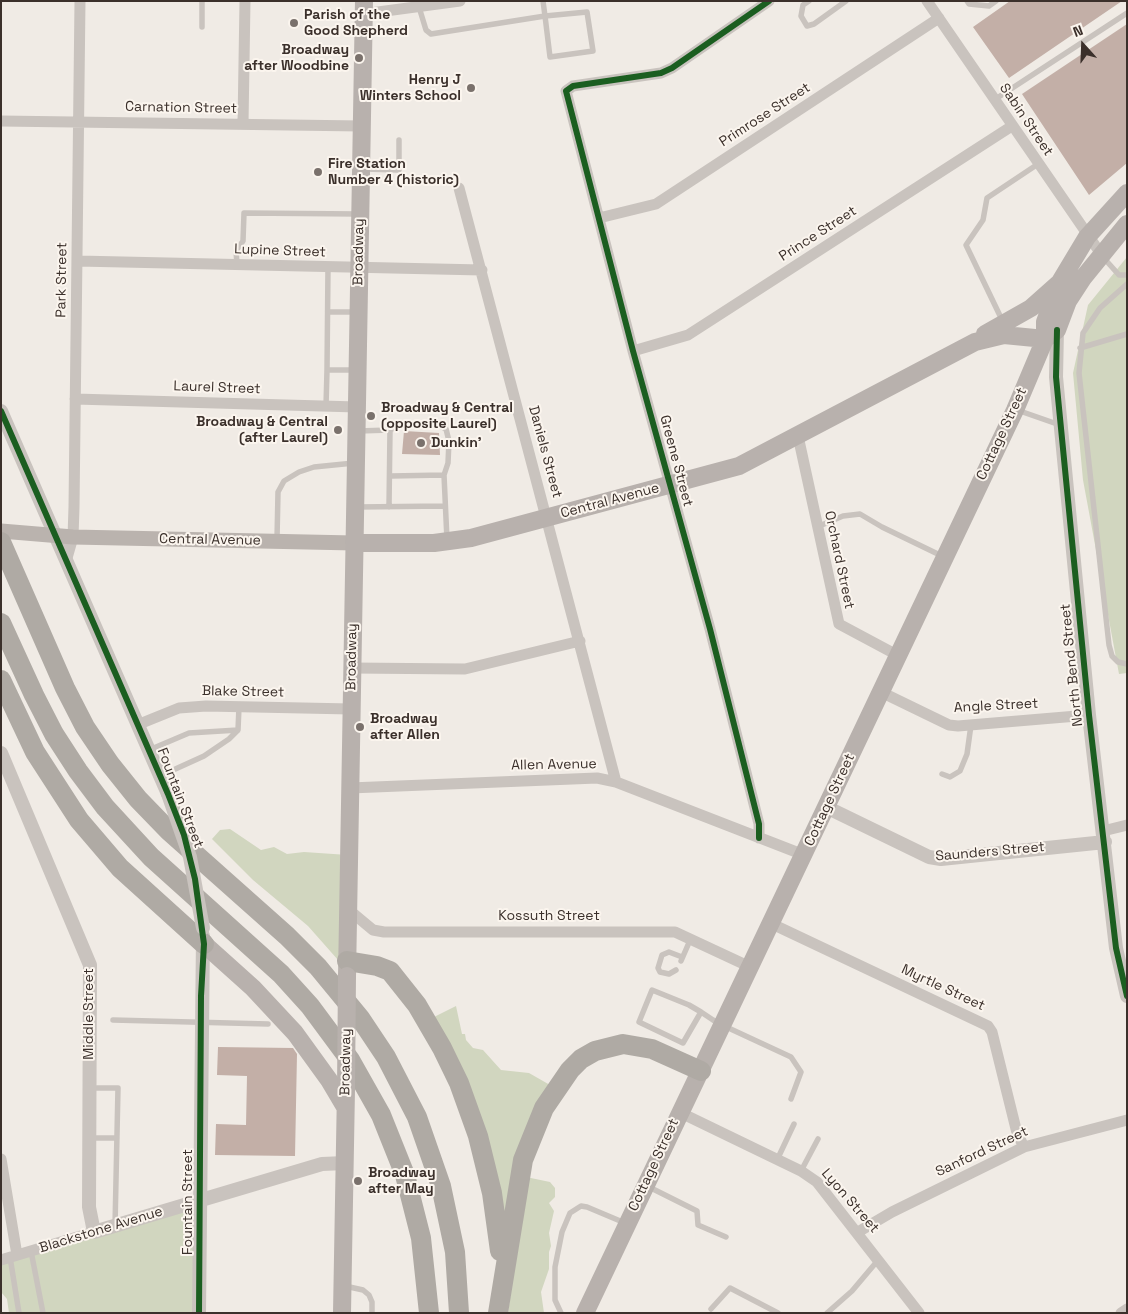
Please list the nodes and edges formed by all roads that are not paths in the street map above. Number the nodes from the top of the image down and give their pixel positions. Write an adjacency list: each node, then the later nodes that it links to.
1 (80, 1): 20 (street, Park Street)
2 (202, 1): 17 (lane)
3 (246, 1): 21 (street)
4 (460, 1): 13 (street)
5 (543, 1): 15 (lane)
6 (769, 1): 30 (street, Greene Street)
7 (809, 1): 8 (lane)
8 (846, 1)
9 (927, 1): 16 (street, Sabin Street)
10 (967, 1): 11 (lane)
11 (996, 1)
12 (364, 8): 13 (street); 22 (main road, Broadway)
13 (419, 8): 15 (lane)
14 (1127, 13): 18 (lane)
15 (545, 16): 15 (lane)
16 (939, 18): 18 (street, Sabin Street); 30 (street, Primrose Street)
17 (202, 27)
18 (994, 100): 23 (street, Sabin Street)
19 (1, 121): 20 (street, Carnation Street)
20 (77, 122): 21 (street, Carnation Street); 34 (street, Park Street)
21 (243, 124): 22 (street, Carnation Street)
22 (361, 126): 26 (main road, Broadway)
23 (1012, 126): 25 (street, Sabin Street); 49 (street, Prince Street)
24 (399, 140): 26 (lane)
25 (1038, 164): 32 (street, Sabin Street); 44 (lane)
26 (360, 169): 29 (main road, Broadway)
27 (459, 188): 38 (street, Daniels Street)
28 (1127, 193): 32 (main road)
29 (360, 214): 35 (lane); 37 (main road, Broadway)
30 (599, 218): 49 (street, Greene Street)
31 (1127, 224): 33 (main road)
32 (1087, 237): 33 (street, Sabin Street); 40 (main road)
33 (1101, 254): 39 (lane); 45 (main road)
34 (78, 261): 35 (street, Lupine Street); 52 (street, Park Street)
35 (237, 264): 36 (street, Lupine Street)
36 (328, 267): 37 (street, Lupine Street); 42 (lane)
37 (359, 267): 38 (street, Lupine Street); 43 (main road, Broadway)
38 (482, 270): 68 (street, Daniels Street)
39 (1127, 275)
40 (1060, 282): 44 (main road); 45 (main road, Cottage Street)
41 (1127, 284): 48 (lane)
42 (328, 312): 43 (lane); 50 (lane)
43 (358, 312): 51 (main road, Broadway)
44 (1003, 324): 47 (main road)
45 (1051, 334): 47 (main road, Central Avenue); 55 (main road, Cottage Street); 57 (street, North Bend Street)
46 (1127, 334): 48 (lane)
47 (975, 342): 60 (main road, Central Avenue)
48 (1080, 348): 82 (lane)
49 (633, 351): 64 (street, Greene Street)
50 (327, 370): 51 (lane); 53 (lane)
51 (358, 370): 54 (main road, Broadway)
52 (75, 399): 53 (street, Laurel Street); 72 (street, Park Street)
53 (326, 406): 54 (street, Laurel Street)
54 (357, 407): 59 (main road, Broadway)
55 (1014, 410): 57 (lane); 77 (main road, Cottage Street)
56 (1, 411): 71 (street, Fountain Street)
57 (1060, 425): 88 (street, North Bend Street)
58 (390, 430): 59 (lane); 62 (lane); 63 (lane)
59 (356, 431): 61 (main road, Broadway)
60 (798, 436): 64 (main road, Central Avenue); 69 (street, Orchard Street)
61 (356, 462): 66 (main road, Broadway); 73 (lane)
62 (444, 475): 63 (lane); 65 (lane)
63 (391, 476): 67 (lane)
64 (670, 486): 68 (main road, Central Avenue); 102 (street, Greene Street)
65 (445, 506): 67 (lane); 75 (lane)
66 (355, 507): 67 (lane); 76 (main road, Broadway)
67 (390, 507)
68 (546, 518): 75 (main road, Central Avenue); 80 (street, Daniels Street)
69 (817, 527): 77 (lane); 81 (street, Orchard Street)
70 (1, 531): 71 (main road, Central Avenue)
71 (56, 536): 72 (main road, Central Avenue); 78 (street, Fountain Street)
72 (72, 537): 73 (main road, Central Avenue); 78 (street, Park Street)
73 (277, 541): 76 (main road, Central Avenue)
74 (1, 542): 152 (highway)
75 (447, 542): 76 (main road, Central Avenue)
76 (354, 543): 83 (main road, Broadway)
77 (944, 557): 81 (main road, Cottage Street)
78 (67, 558): 89 (street, Fountain Street)
79 (1, 623): 151 (highway)
80 (580, 641): 83 (street); 97 (street, Daniels Street)
81 (898, 655): 85 (main road, Cottage Street)
82 (1127, 664)
83 (352, 668): 87 (main road, Broadway)
84 (1, 680): 106 (highway)
85 (881, 692): 90 (street, Angle Street); 99 (main road, Cottage Street)
86 (239, 707): 87 (street, Blake Street); 89 (street, Blake Street); 91 (lane)
87 (351, 709): 98 (main road, Broadway)
88 (1089, 715): 90 (street, Angle Street); 101 (street, North Bend Street)
89 (137, 725): 92 (street, Fountain Street)
90 (971, 725): 94 (lane)
91 (238, 730): 92 (lane); 95 (lane)
92 (149, 750): 95 (street, Fountain Street)
93 (1, 753): 96 (street, Middle Street)
94 (942, 774)
95 (160, 776): 106 (street, Fountain Street, bridge)
96 (7, 782): 118 (street, Middle Street)
97 (616, 782): 98 (street, Allen Avenue); 102 (street, Allen Avenue)
98 (350, 788): 104 (main road, Broadway)
99 (826, 807): 101 (street, Saunders Street); 103 (main road, Cottage Street)
100 (1127, 826): 101 (street)
101 (1104, 836): 111 (street, North Bend Street)
102 (759, 838): 103 (street, Allen Avenue)
103 (804, 855): 105 (main road, Cottage Street)
104 (349, 910): 107 (street, Kossuth Street); 109 (main road, Broadway)
105 (770, 922): 108 (main road, Cottage Street); 127 (street, Myrtle Street)
106 (203, 936): 114 (street, Fountain Street); 120 (main road)
107 (691, 938): 108 (street, Kossuth Street); 110 (lane)
108 (748, 966): 116 (main road, Cottage Street)
109 (347, 969): 120 (main road, Broadway, bridge); 143 (highway)
110 (676, 970)
111 (1127, 996)
112 (700, 1012): 112 (lane); 116 (lane)
113 (113, 1020): 114 (lane)
114 (201, 1023): 115 (lane); 133 (street, Fountain Street)
115 (268, 1024)
116 (722, 1025): 117 (main road, Cottage Street); 119 (lane)
117 (701, 1071): 121 (main road, Cottage Street); 143 (highway)
118 (89, 1088): 124 (street, Middle Street); 125 (lane)
119 (791, 1099)
120 (346, 1108): 130 (main road, Broadway)
121 (679, 1112): 129 (street, Lyon Street); 132 (main road, Cottage Street)
122 (1127, 1120): 127 (street, Sanford Street)
123 (794, 1124): 129 (lane)
124 (89, 1138): 125 (lane); 136 (street, Middle Street)
125 (117, 1138): 135 (lane)
126 (818, 1138): 131 (lane)
127 (1024, 1148): 137 (street, Sanford Street)
128 (1, 1159): 140 (street)
129 (777, 1160): 131 (street, Lyon Street)
130 (345, 1163): 133 (street, Blackstone Avenue); 142 (main road, Broadway)
131 (801, 1171): 137 (street, Lyon Street)
132 (645, 1185): 134 (main road, Cottage Street); 138 (lane)
133 (200, 1200): 135 (street, Blackstone Avenue); 148 (street, Fountain Street)
134 (626, 1224): 154 (lane); 155 (main road, Cottage Street)
135 (115, 1226): 136 (street, Blackstone Avenue)
136 (94, 1232): 139 (street, Blackstone Avenue)
137 (858, 1232): 141 (street, Lyon Street)
138 (726, 1237)
139 (31, 1251): 140 (street, Blackstone Avenue); 147 (lane)
140 (10, 1257): 146 (lane)
141 (879, 1259): 157 (lane); 158 (street, Lyon Street)
142 (342, 1285): 149 (main road, Broadway); 150 (lane)
143 (502, 1291): 153 (highway)
144 (711, 1309): 156 (lane)
145 (1127, 1309): 159 (street)
146 (19, 1313)
147 (43, 1313)
148 (199, 1313)
149 (342, 1313)
150 (372, 1313)
151 (429, 1313)
152 (460, 1313)
153 (498, 1313)
154 (561, 1313)
155 (585, 1313)
156 (778, 1313)
157 (827, 1313)
158 (919, 1313)
159 (1121, 1313)

